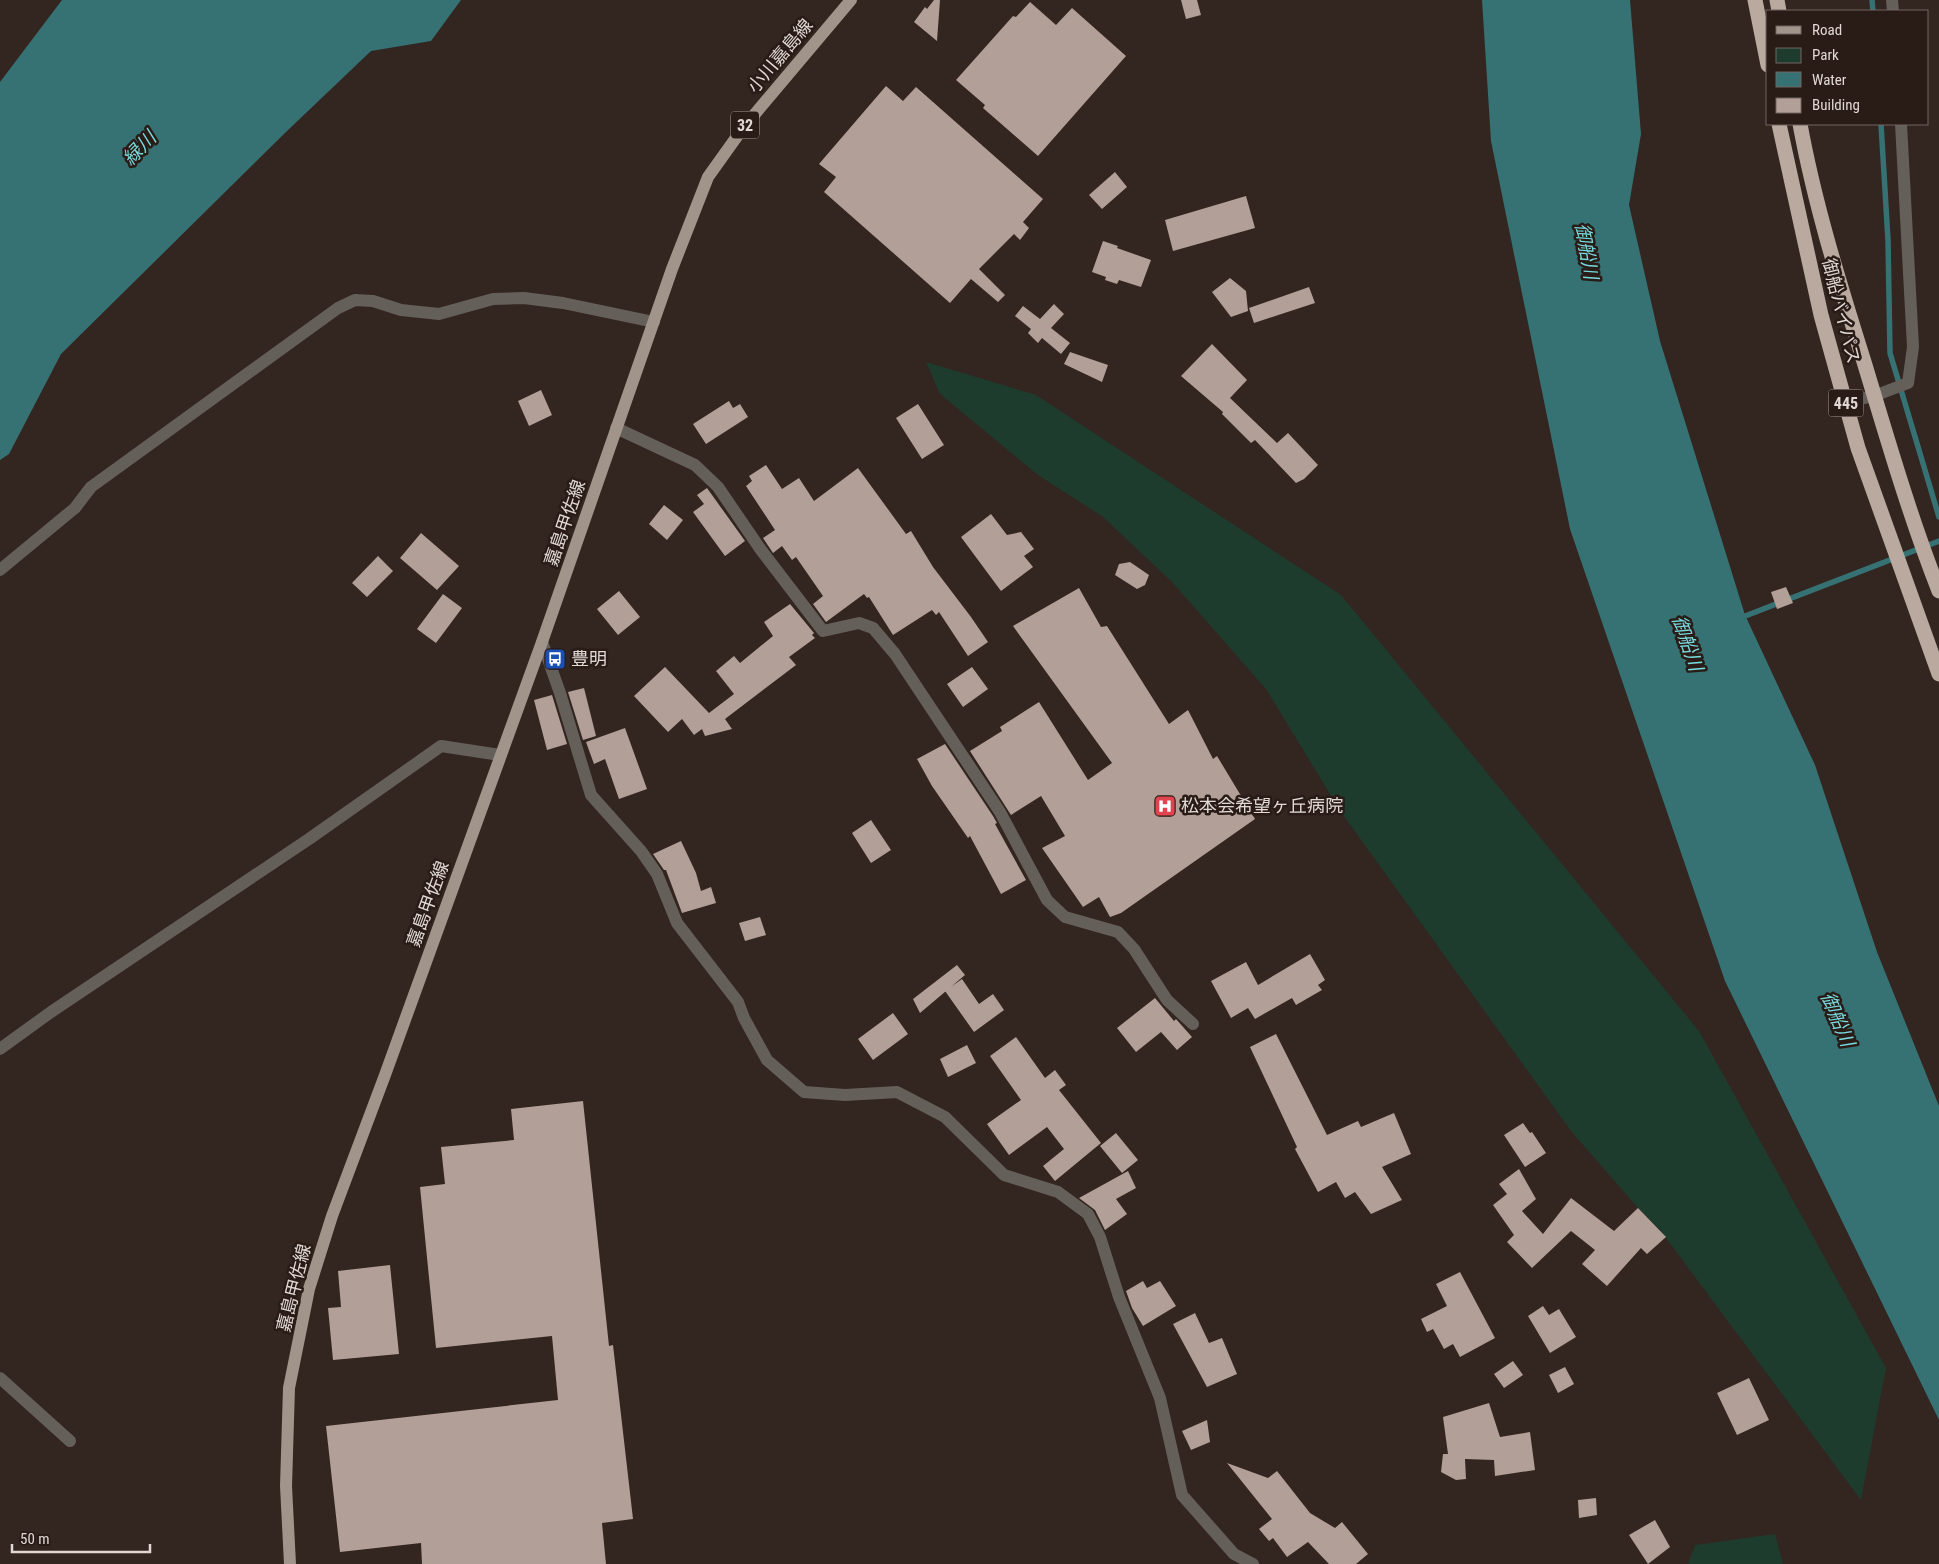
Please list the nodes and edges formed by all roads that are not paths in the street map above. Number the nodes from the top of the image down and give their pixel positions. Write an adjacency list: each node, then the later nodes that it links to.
1 (851, 0): 7 (main road, 小川嘉島線 / 32)
2 (1755, 0): 3 (highway)
3 (1766, 55)
4 (1779, 125): 10 (highway, 御船バイパス / 445)
5 (1800, 125): 9 (highway, 御船バイパス / 445)
6 (1901, 125): 9 (street)
7 (672, 269): 8 (main road, 嘉島甲佐線)
8 (654, 322): 11 (main road, 嘉島甲佐線); 12 (street)
9 (1874, 396): 10 (street); 13 (highway, 御船バイパス / 445)
10 (1846, 402): 15 (highway, 御船バイパス / 445)
11 (616, 428): 14 (main road, 嘉島甲佐線); 17 (street)
12 (0, 570)
13 (1939, 591)
14 (542, 642): 16 (main road, 嘉島甲佐線); 22 (street)
15 (1939, 674)
16 (500, 755): 18 (street); 21 (main road, 嘉島甲佐線)
17 (1193, 1024)
18 (0, 1049)
19 (0, 1378): 20 (street)
20 (70, 1441)
21 (290, 1564)
22 (1253, 1564)

